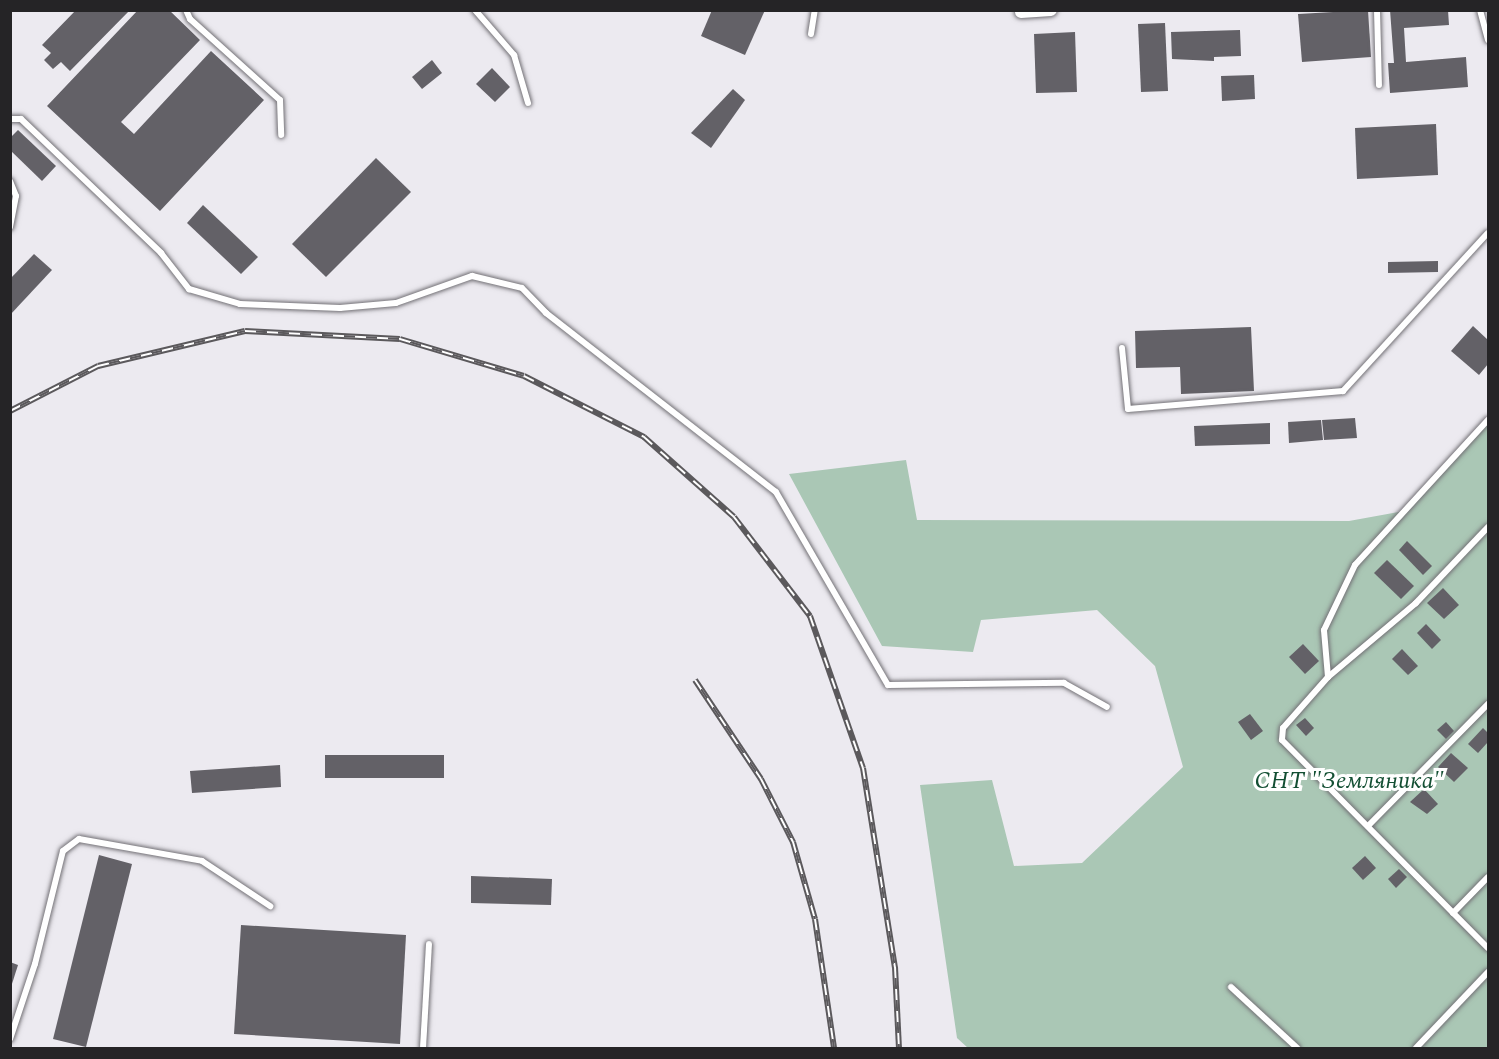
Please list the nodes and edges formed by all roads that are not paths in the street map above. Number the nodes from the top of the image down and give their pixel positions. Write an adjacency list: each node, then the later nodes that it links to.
1 (186, 10): 13 (lane)
2 (475, 10): 11 (lane)
3 (815, 10): 8 (lane)
4 (1051, 10): 7 (street)
5 (1377, 10): 10 (lane)
6 (1480, 10): 9 (lane)
7 (1021, 12)
8 (810, 33)
9 (1488, 40)
10 (1379, 85)
11 (528, 103)
12 (10, 119): 22 (lane)
13 (281, 135)
14 (10, 181): 15 (lane)
15 (10, 226)
16 (1488, 233): 17 (lane)
17 (1122, 348)
18 (1488, 420): 20 (lane)
19 (1488, 527): 20 (lane)
20 (1328, 677): 23 (lane)
21 (1488, 704): 23 (lane)
22 (1107, 708)
23 (1368, 826): 26 (lane)
24 (1488, 877): 26 (lane)
25 (270, 906): 31 (lane)
26 (1453, 913): 28 (lane)
27 (429, 944): 32 (lane)
28 (1488, 948)
29 (1488, 972): 34 (lane)
30 (1232, 987): 33 (lane)
31 (10, 1039)
32 (423, 1048)
33 (1297, 1048)
34 (1416, 1048)

